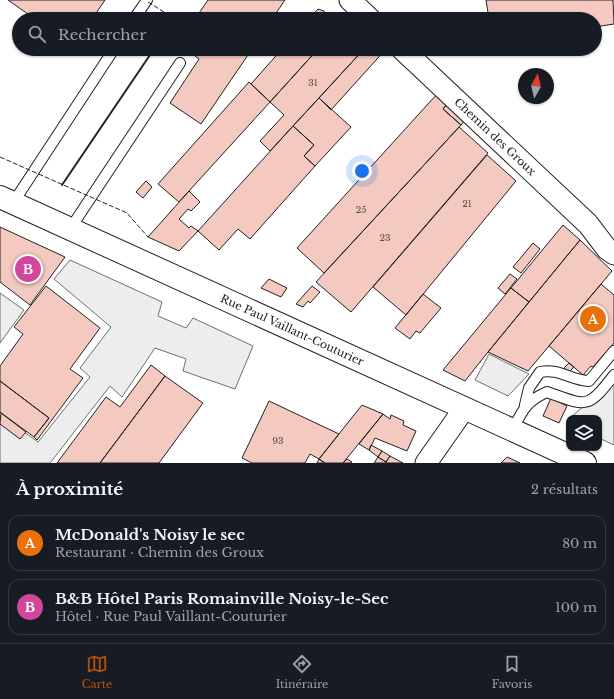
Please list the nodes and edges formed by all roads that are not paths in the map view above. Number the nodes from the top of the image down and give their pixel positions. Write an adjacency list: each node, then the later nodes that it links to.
1 (147, 0): 3 (lane)
2 (350, 0): 4 (street)
3 (139, 12)
4 (363, 12)
5 (109, 56): 8 (lane)
6 (409, 56): 9 (street, Chemin des Groux)
7 (180, 63): 10 (lane)
8 (6, 200): 10 (main road, Rue Paul Vaillant-Couturier)
9 (588, 224): 11 (street, Chemin des Groux); 12 (street, Chemin des Groux)
10 (70, 229): 16 (main road, Rue Paul Vaillant-Couturier)
11 (614, 236)
12 (614, 254)
13 (614, 351): 15 (lane)
14 (614, 375): 15 (lane)
15 (526, 406): 17 (lane)
16 (464, 409): 17 (main road, Rue Paul Vaillant-Couturier); 18 (street)
17 (512, 431): 19 (main road, Rue Paul Vaillant-Couturier)
18 (426, 463)
19 (584, 463)

